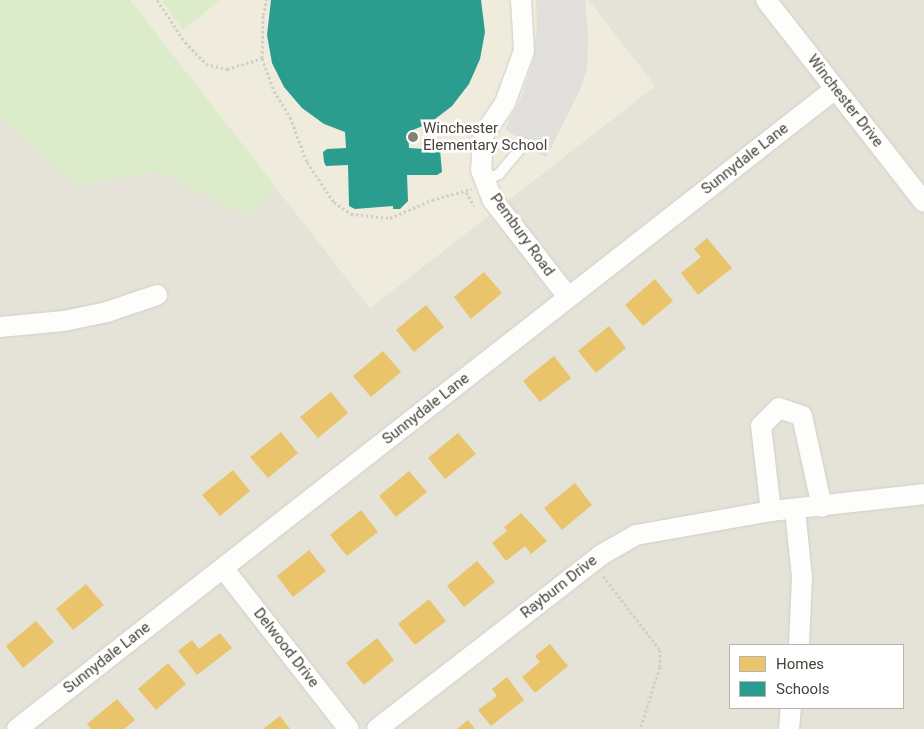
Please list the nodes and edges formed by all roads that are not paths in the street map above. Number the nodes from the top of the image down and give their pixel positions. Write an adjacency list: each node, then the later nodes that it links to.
1 (521, 0): 5 (street, Pembury Road)
2 (766, 0): 3 (street, Winchester Drive)
3 (835, 89): 6 (street, Winchester Drive); 8 (street, Sunnydale Lane)
4 (525, 143): 5 (lane)
5 (485, 181): 8 (street, Pembury Road)
6 (924, 202)
7 (157, 295): 9 (street)
8 (568, 297): 14 (street, Sunnydale Lane)
9 (0, 327)
10 (924, 494): 11 (street, Rayburn Drive)
11 (822, 508): 12 (street); 13 (street, Rayburn Drive)
12 (771, 511): 13 (street, Rayburn Drive); 19 (street, Rayburn Drive)
13 (795, 511): 15 (street)
14 (223, 568): 17 (street, Sunnydale Lane); 18 (street, Delwood Drive)
15 (799, 644)
16 (791, 709): 20 (street)
17 (17, 729)
18 (349, 729)
19 (377, 729)
20 (789, 729)

